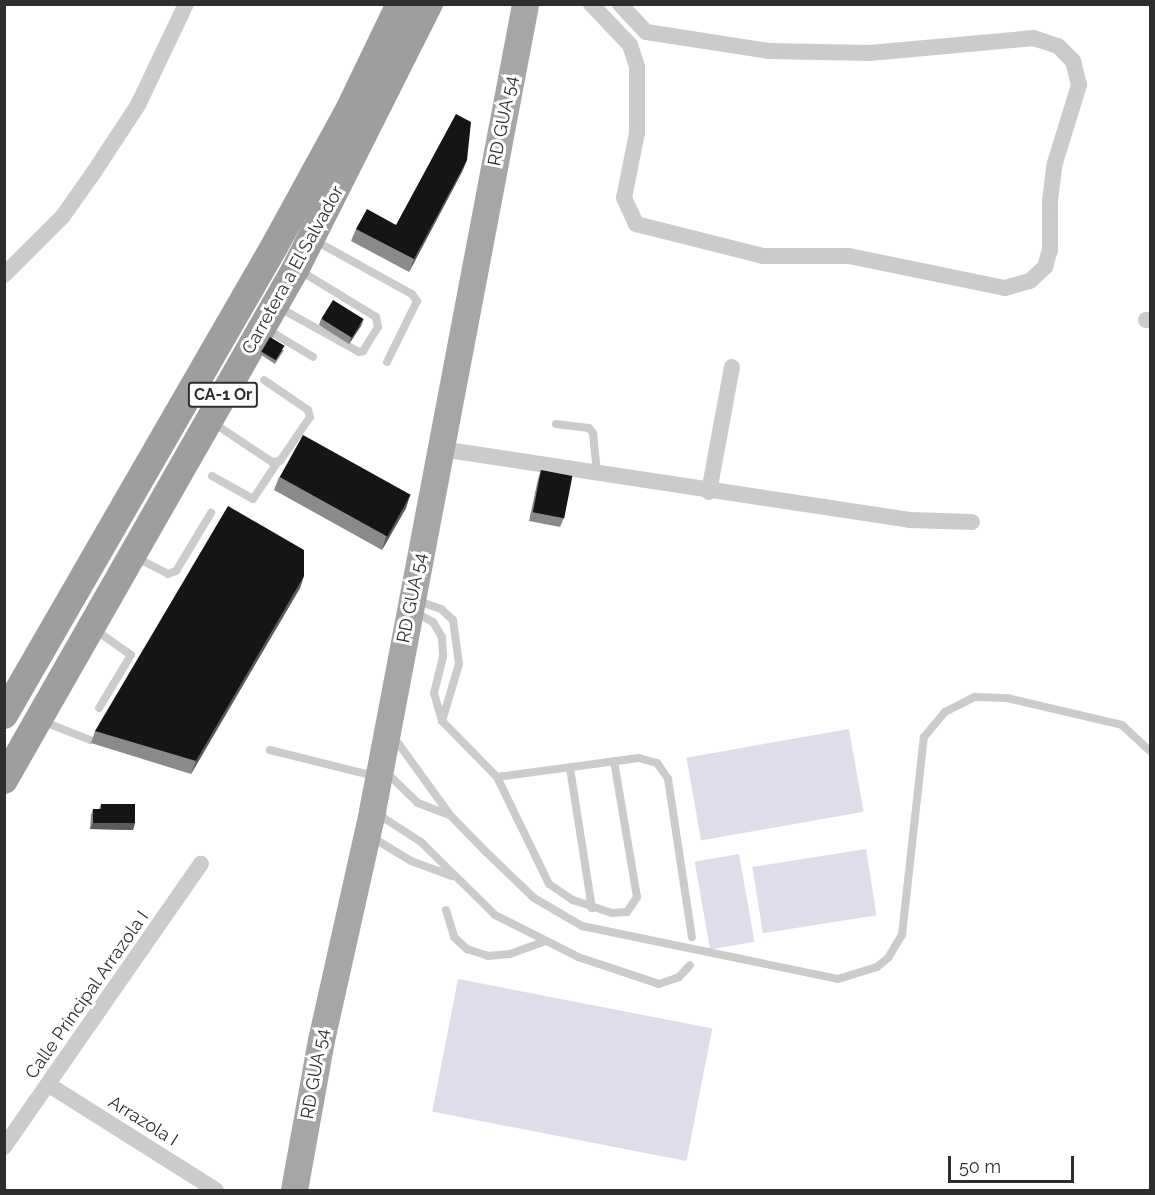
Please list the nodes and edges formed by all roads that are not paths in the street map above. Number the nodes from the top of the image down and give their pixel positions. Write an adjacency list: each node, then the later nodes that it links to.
1 (186, 4): 15 (street)
2 (380, 4): 11 (highway)
3 (400, 4): 11 (highway, Carretera a El Salvador / CA-1 Or)
4 (429, 4): 12 (highway, Carretera a El Salvador / CA-1 Or)
5 (447, 4): 12 (highway)
6 (525, 4): 23 (main road, RD GUA 54)
7 (591, 4): 10 (street)
8 (620, 4): 9 (street)
9 (646, 32): 10 (street); 10 (street)
10 (630, 45)
11 (349, 110): 34 (highway, Carretera a El Salvador / CA-1 Or)
12 (335, 193): 13 (highway, Carretera a El Salvador / CA-1 Or)
13 (311, 238): 14 (highway, Carretera a El Salvador / CA-1 Or); 18 (lane)
14 (296, 268): 16 (highway, Carretera a El Salvador / CA-1 Or); 16 (lane)
15 (4, 275)
16 (268, 316): 17 (lane); 21 (highway, Carretera a El Salvador / CA-1 Or)
17 (313, 357)
18 (387, 362)
19 (732, 367): 27 (street)
20 (264, 380): 24 (lane)
21 (209, 420): 24 (lane); 30 (highway, Carretera a El Salvador / CA-1 Or)
22 (556, 424): 25 (lane)
23 (441, 449): 25 (street); 31 (main road, RD GUA 54)
24 (277, 463): 26 (lane)
25 (597, 472): 27 (street)
26 (212, 476)
27 (709, 492): 29 (street)
28 (211, 513): 30 (lane)
29 (972, 522)
30 (132, 556): 32 (highway, Carretera a El Salvador / CA-1 Or)
31 (411, 605): 36 (lane); 36 (lane); 37 (main road, RD GUA 54)
32 (91, 627): 33 (lane); 35 (highway, Carretera a El Salvador / CA-1 Or)
33 (99, 708)
34 (4, 715)
35 (39, 719): 38 (lane); 45 (highway, Carretera a El Salvador / CA-1 Or)
36 (442, 721): 44 (lane)
37 (387, 729): 43 (main road, RD GUA 54); 46 (lane)
38 (90, 740)
39 (270, 750): 43 (lane)
40 (1150, 752): 46 (lane)
41 (614, 761): 42 (lane); 50 (lane); 52 (lane)
42 (570, 768): 44 (lane); 50 (lane)
43 (378, 771): 46 (lane); 47 (main road, RD GUA 54)
44 (497, 777): 50 (lane)
45 (4, 780)
46 (450, 815)
47 (369, 823): 49 (lane); 49 (lane); 58 (main road, RD GUA 54)
48 (201, 864): 55 (street, Calle Principal Arrazola I)
49 (456, 877): 53 (lane)
50 (592, 908)
51 (446, 910): 53 (lane)
52 (692, 937)
53 (546, 941): 54 (lane)
54 (690, 964)
55 (49, 1085): 56 (street, Calle Principal Arrazola I); 57 (street, Arrazola I)
56 (4, 1147)
57 (216, 1191)
58 (294, 1191)

